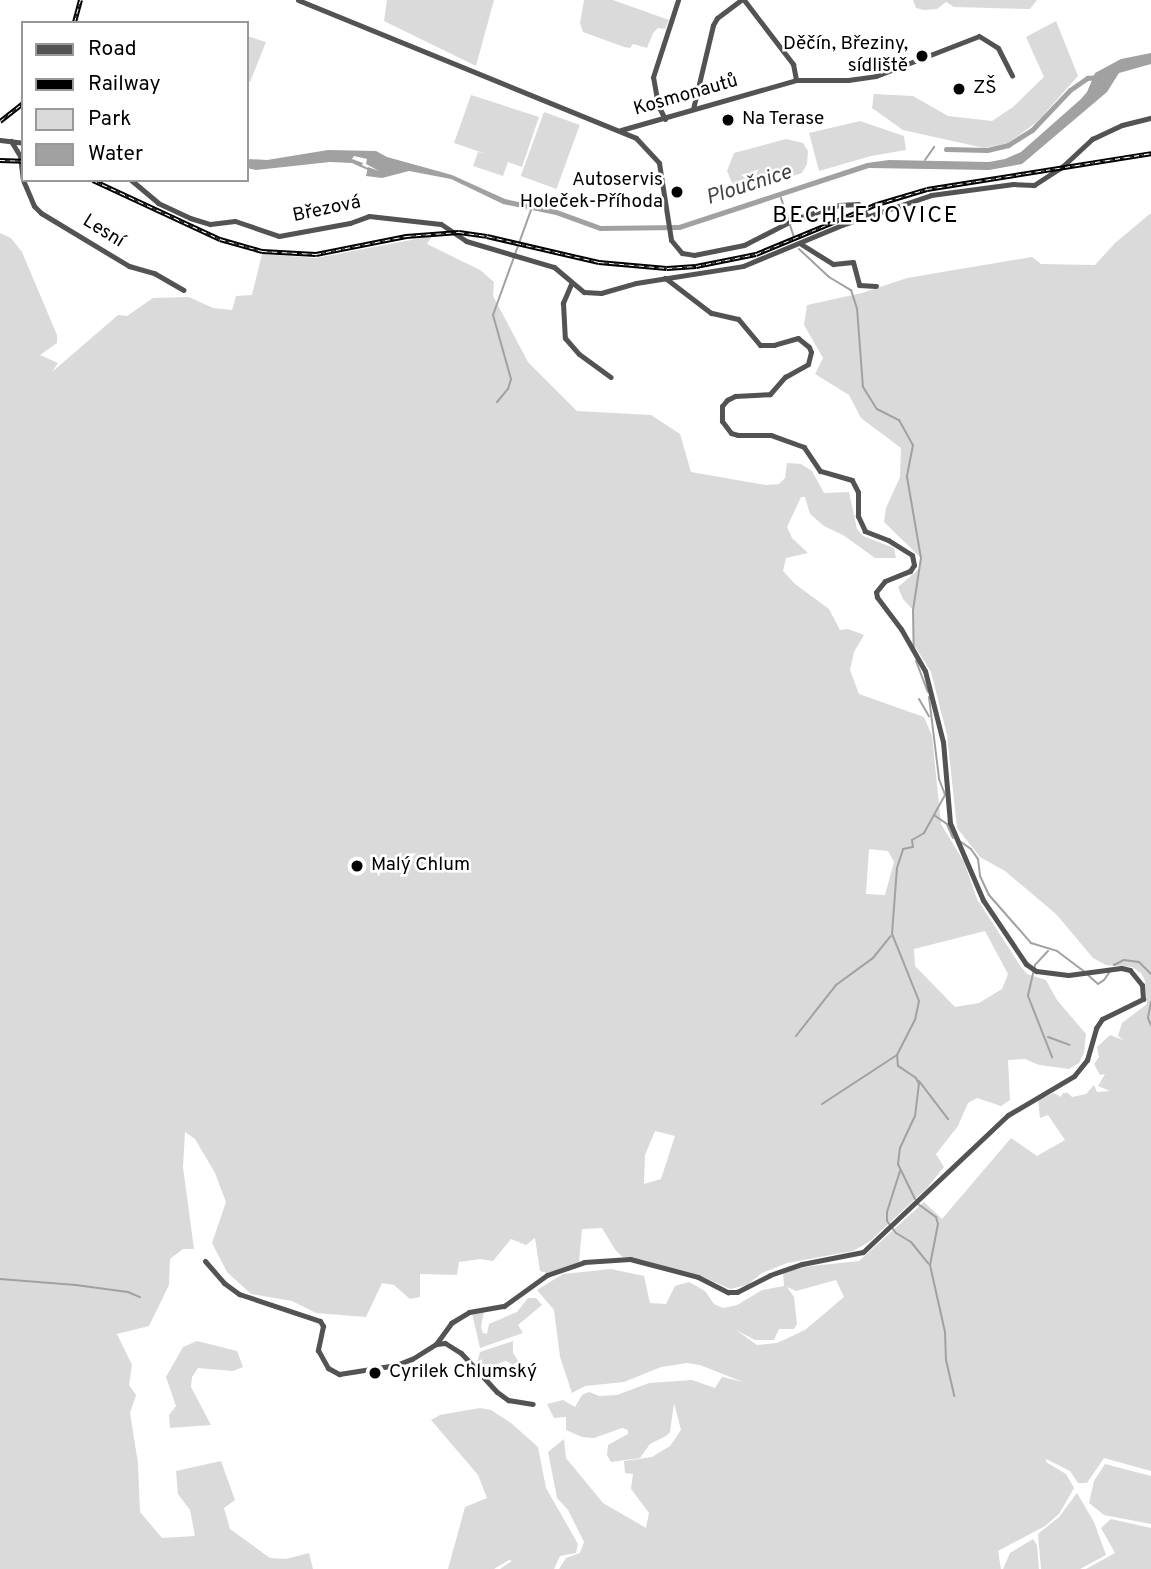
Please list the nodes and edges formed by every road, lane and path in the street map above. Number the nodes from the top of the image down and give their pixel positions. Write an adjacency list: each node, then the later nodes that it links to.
1 (298, 0): 10 (street, Kosmonautů)
2 (678, 0): 8 (street)
3 (743, 0): 5 (street); 6 (street)
4 (1012, 76): 5 (street, Kosmonautů)
5 (796, 80): 6 (street, Kosmonautů)
6 (693, 109): 8 (street, Kosmonautů)
7 (1151, 118): 18 (street)
8 (665, 119): 9 (street, Kosmonautů)
9 (638, 127): 10 (street, Kosmonautů); 11 (street)
10 (621, 130): 11 (street)
11 (636, 138): 18 (street)
12 (0, 140): 13 (street)
13 (11, 141): 14 (street); 15 (street, Lesní)
14 (21, 143)
15 (21, 164)
16 (23, 182): 23 (street, Lesní)
17 (133, 182): 21 (street, Březová)
18 (867, 216): 19 (street)
19 (801, 244): 20 (street); 22 (street)
20 (665, 278): 21 (street); 26 (street)
21 (571, 284): 24 (street)
22 (876, 286)
23 (184, 290)
24 (611, 377)
25 (205, 1261): 28 (street)
26 (442, 1334): 27 (street); 28 (street)
27 (446, 1343): 28 (street); 29 (street)
28 (436, 1344)
29 (533, 1404)

